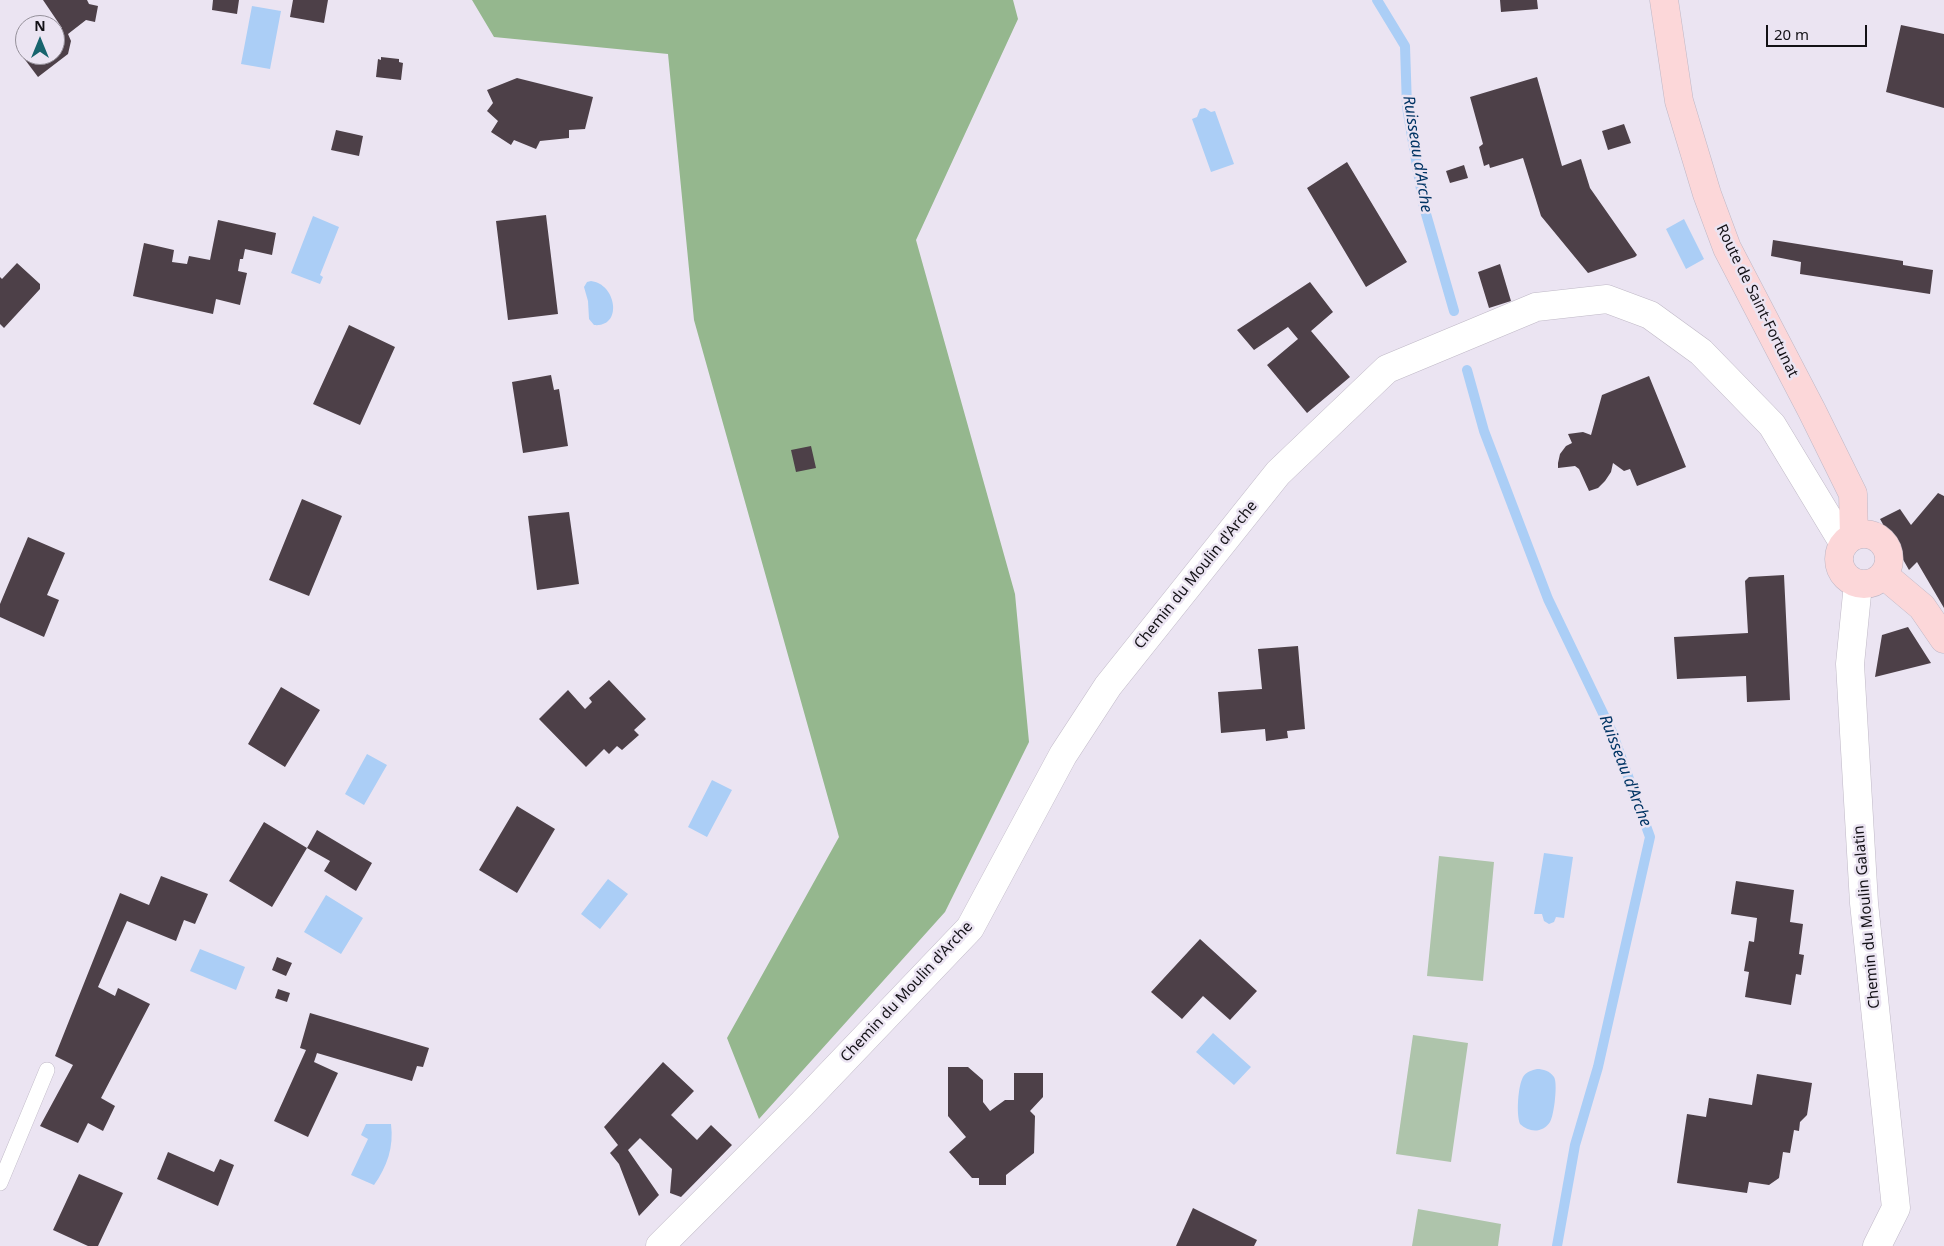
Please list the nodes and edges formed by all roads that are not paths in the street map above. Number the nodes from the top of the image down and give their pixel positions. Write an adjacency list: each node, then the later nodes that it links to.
1 (1664, 0): 2 (street, Route de Saint-Fortunat)
2 (1849, 540): 3 (street); 4 (street); 8 (street, Chemin du Moulin d'Arche)
3 (1884, 575): 4 (street); 5 (street)
4 (1858, 584): 9 (street, Chemin du Moulin Galatin)
5 (1944, 639)
6 (47, 1070): 7 (lane)
7 (0, 1183)
8 (660, 1246)
9 (1877, 1246)

